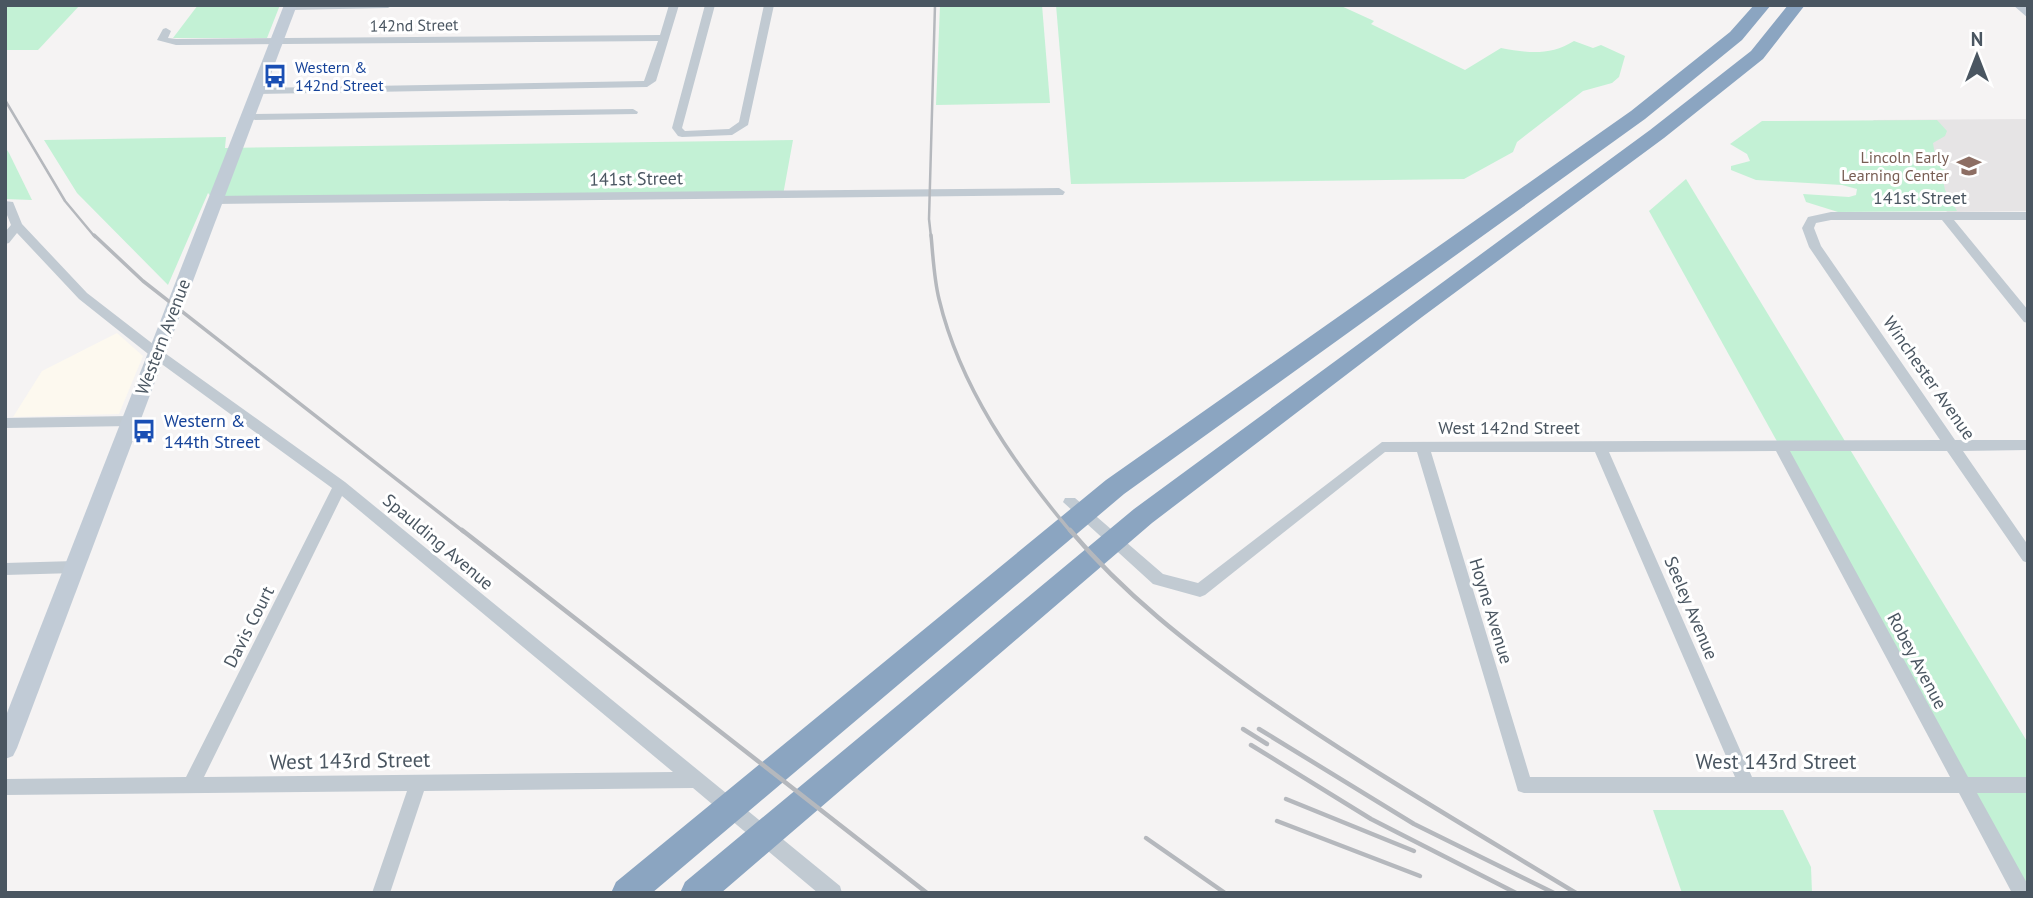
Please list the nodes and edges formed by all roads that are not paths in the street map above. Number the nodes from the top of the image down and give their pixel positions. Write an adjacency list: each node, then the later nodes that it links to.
1 (388, 5): 8 (street)
2 (674, 5): 11 (street)
3 (710, 5): 4 (street)
4 (769, 5)
5 (1763, 5): 49 (highway)
6 (1797, 5): 47 (highway)
7 (2019, 5): 9 (main road)
8 (290, 6): 12 (main road, Western Avenue)
9 (2028, 14)
10 (164, 36): 12 (street, 142nd Street)
11 (665, 38): 12 (street, 142nd Street); 13 (street)
12 (275, 42): 13 (main road, Western Avenue)
13 (257, 92): 15 (main road, Western Avenue)
14 (632, 112): 15 (street)
15 (247, 117): 17 (main road, Western Avenue)
16 (1059, 192): 17 (street, 141st Street)
17 (214, 200): 25 (main road, Western Avenue)
18 (7, 205): 22 (street)
19 (1945, 216): 20 (street, 141st Street); 21 (street, 141st Street); 24 (street)
20 (2028, 216)
21 (1812, 220): 30 (street, Winchester Avenue)
22 (17, 226): 23 (street); 25 (street, Spaulding Avenue)
23 (5, 240)
24 (2028, 319)
25 (157, 354): 26 (main road, Western Avenue); 33 (street, Spaulding Avenue)
26 (131, 421): 27 (street); 36 (main road, Western Avenue)
27 (5, 423)
28 (2028, 445): 30 (street, West 142nd Street)
29 (1780, 446): 30 (street, West 142nd Street); 32 (street, West 142nd Street); 44 (street, Robey Avenue)
30 (1953, 446): 35 (street, Winchester Avenue)
31 (1422, 447): 32 (street, West 142nd Street); 34 (street, West 142nd Street); 42 (street, Hoyne Avenue)
32 (1600, 447): 43 (street, Seeley Avenue)
33 (340, 485): 39 (street, Spaulding Avenue); 41 (street, Davis Court)
34 (1070, 502)
35 (2028, 557)
36 (75, 567): 37 (street); 38 (main road, Western Avenue)
37 (5, 569)
38 (5, 748)
39 (694, 780): 40 (street, West 143rd Street); 50 (street, Spaulding Avenue)
40 (418, 783): 41 (street, West 143rd Street); 48 (street)
41 (191, 785): 46 (street, West 143rd Street)
42 (1524, 785): 43 (street, West 143rd Street)
43 (1746, 785): 44 (street, West 143rd Street)
44 (1961, 785): 45 (street, West 143rd Street); 51 (street, Robey Avenue)
45 (2028, 785)
46 (5, 787)
47 (703, 887)
48 (381, 893)
49 (627, 893)
50 (833, 893)
51 (2022, 893)

